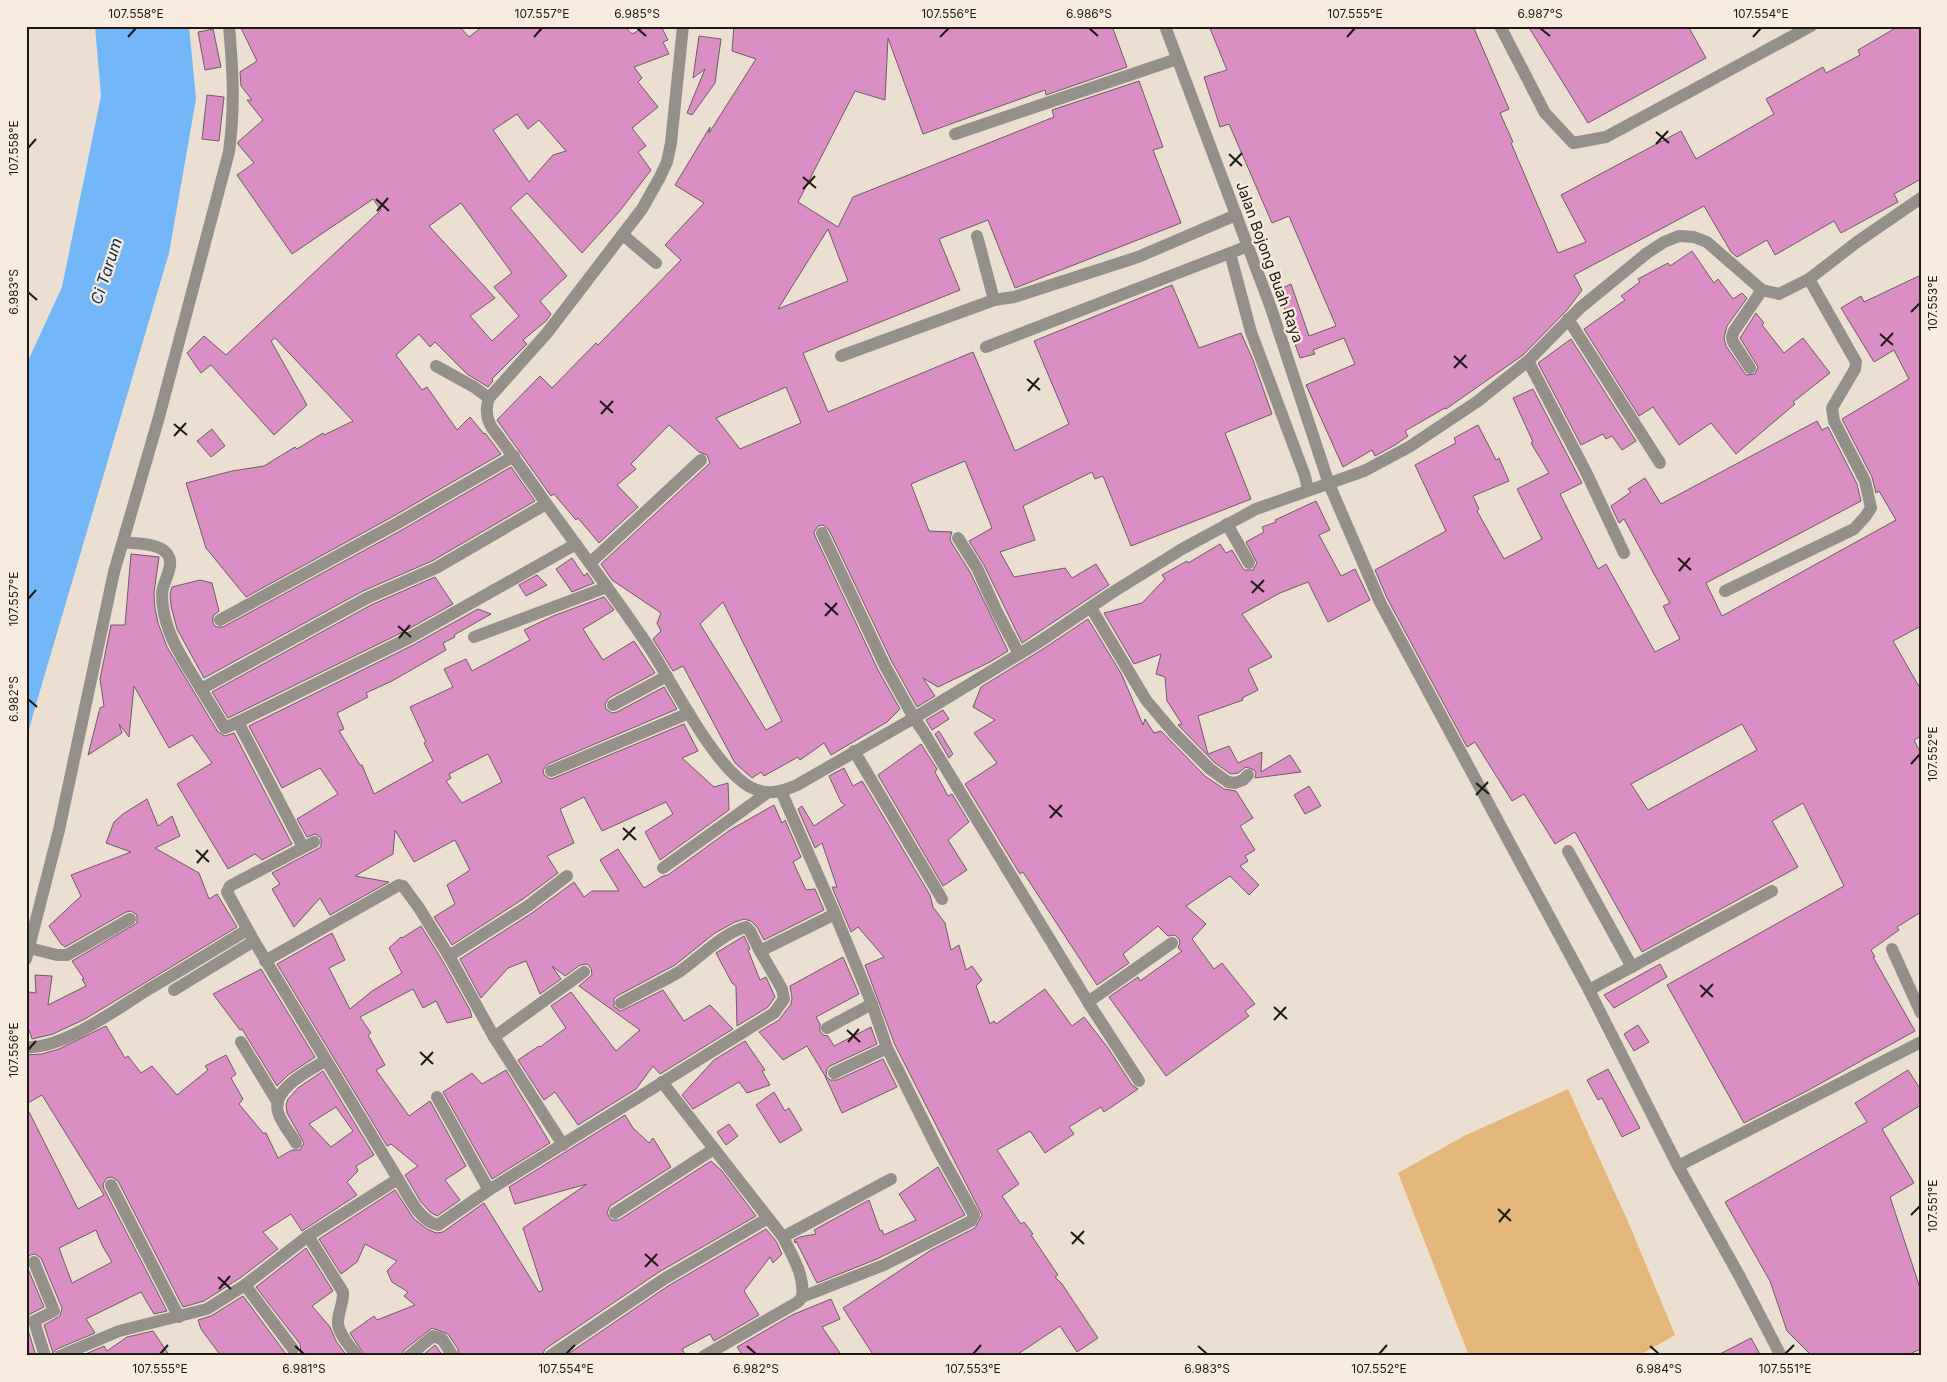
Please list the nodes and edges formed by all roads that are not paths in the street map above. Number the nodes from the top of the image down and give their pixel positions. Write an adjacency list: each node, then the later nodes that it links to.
1 (229, 26): 34 (street)
2 (684, 26): 10 (street)
3 (1165, 26): 6 (street, Jalan Bojong Buah Raya)
4 (1500, 26): 5 (street)
5 (1811, 26)
6 (1177, 59): 7 (street); 9 (street, Jalan Bojong Buah Raya)
7 (955, 134)
8 (1921, 198): 15 (street)
9 (1236, 215): 12 (street, Jalan Bojong Buah Raya); 17 (street)
10 (623, 235): 14 (street); 24 (street)
11 (977, 236): 17 (street)
12 (1248, 246): 13 (street); 28 (street, Jalan Bojong Buah Raya)
13 (1230, 253): 19 (street); 29 (street)
14 (656, 263)
15 (1809, 279): 16 (street); 40 (street)
16 (1762, 290): 18 (street); 23 (street)
17 (994, 300): 20 (street)
18 (1568, 319): 21 (street); 27 (street)
19 (986, 348)
20 (841, 356)
21 (1528, 361): 28 (street); 36 (street)
22 (436, 366): 24 (street)
23 (1750, 368)
24 (488, 398): 25 (street)
25 (514, 456): 30 (street); 42 (street)
26 (701, 460): 37 (street)
27 (1660, 463)
28 (1329, 484): 29 (street); 74 (street, Jalan Bojong Buah Raya)
29 (1308, 490): 31 (street)
30 (546, 504): 35 (street); 46 (street)
31 (1228, 524): 38 (street); 41 (street)
32 (822, 534): 49 (street)
33 (958, 538): 44 (street)
34 (123, 542): 46 (street); 68 (street)
35 (576, 544): 37 (street); 50 (street)
36 (1624, 553)
37 (590, 563): 39 (street)
38 (1249, 563)
39 (608, 587): 43 (street); 45 (street)
40 (1725, 591)
41 (1091, 608): 44 (street); 53 (street)
42 (220, 620)
43 (474, 637)
44 (1019, 654): 49 (street)
45 (668, 676): 47 (street); 48 (street)
46 (201, 689): 50 (street)
47 (613, 705)
48 (689, 713): 52 (street); 55 (street)
49 (914, 718): 51 (street); 75 (street)
50 (238, 722): 63 (street)
51 (854, 751): 54 (street); 60 (street)
52 (551, 771)
53 (1248, 775)
54 (781, 792): 55 (street); 61 (street)
55 (767, 793): 57 (street)
56 (1568, 851): 71 (street)
57 (663, 868)
58 (568, 876): 69 (street)
59 (1772, 891): 71 (street)
60 (942, 899)
61 (835, 914): 67 (street); 77 (street)
62 (130, 919): 68 (street)
63 (247, 930): 64 (street); 83 (street)
64 (254, 942): 70 (street); 73 (street)
65 (1172, 943): 75 (street)
66 (1892, 949): 78 (street)
67 (760, 951): 76 (street); 88 (street)
68 (28, 954)
69 (449, 956): 70 (street); 80 (street)
70 (265, 960): 85 (street)
71 (1632, 967): 74 (street)
72 (584, 972): 80 (street)
73 (174, 990)
74 (1589, 990): 94 (street, Jalan Bojong Buah Raya)
75 (1088, 1002): 87 (street)
76 (621, 1003)
77 (872, 1004): 79 (street); 84 (street)
78 (1921, 1014)
79 (827, 1028)
80 (494, 1037): 92 (street)
81 (241, 1042): 90 (street)
82 (1921, 1042): 94 (street)
83 (26, 1047)
84 (887, 1048): 86 (street); 105 (street)
85 (325, 1061): 90 (street); 95 (street)
86 (834, 1073)
87 (1140, 1081)
88 (662, 1082): 92 (street); 93 (street)
89 (437, 1097): 98 (street)
90 (278, 1103): 91 (street)
91 (296, 1143)
92 (563, 1145): 98 (street)
93 (714, 1149): 99 (street); 100 (street)
94 (1678, 1166): 115 (street, Jalan Bojong Buah Raya)
95 (398, 1179): 98 (street); 101 (street)
96 (891, 1179): 102 (street)
97 (111, 1185): 106 (street)
98 (490, 1190)
99 (615, 1214)
100 (768, 1218): 102 (street); 113 (street)
101 (308, 1236): 104 (street); 111 (street)
102 (783, 1237): 105 (street)
103 (34, 1262): 109 (street)
104 (245, 1284): 106 (street); 107 (street)
105 (802, 1297): 114 (street)
106 (179, 1317): 110 (street)
107 (293, 1349)
108 (450, 1353): 112 (street)
109 (45, 1356)
110 (60, 1356)
111 (357, 1356)
112 (409, 1356)
113 (550, 1356)
114 (704, 1356)
115 (1781, 1356)

